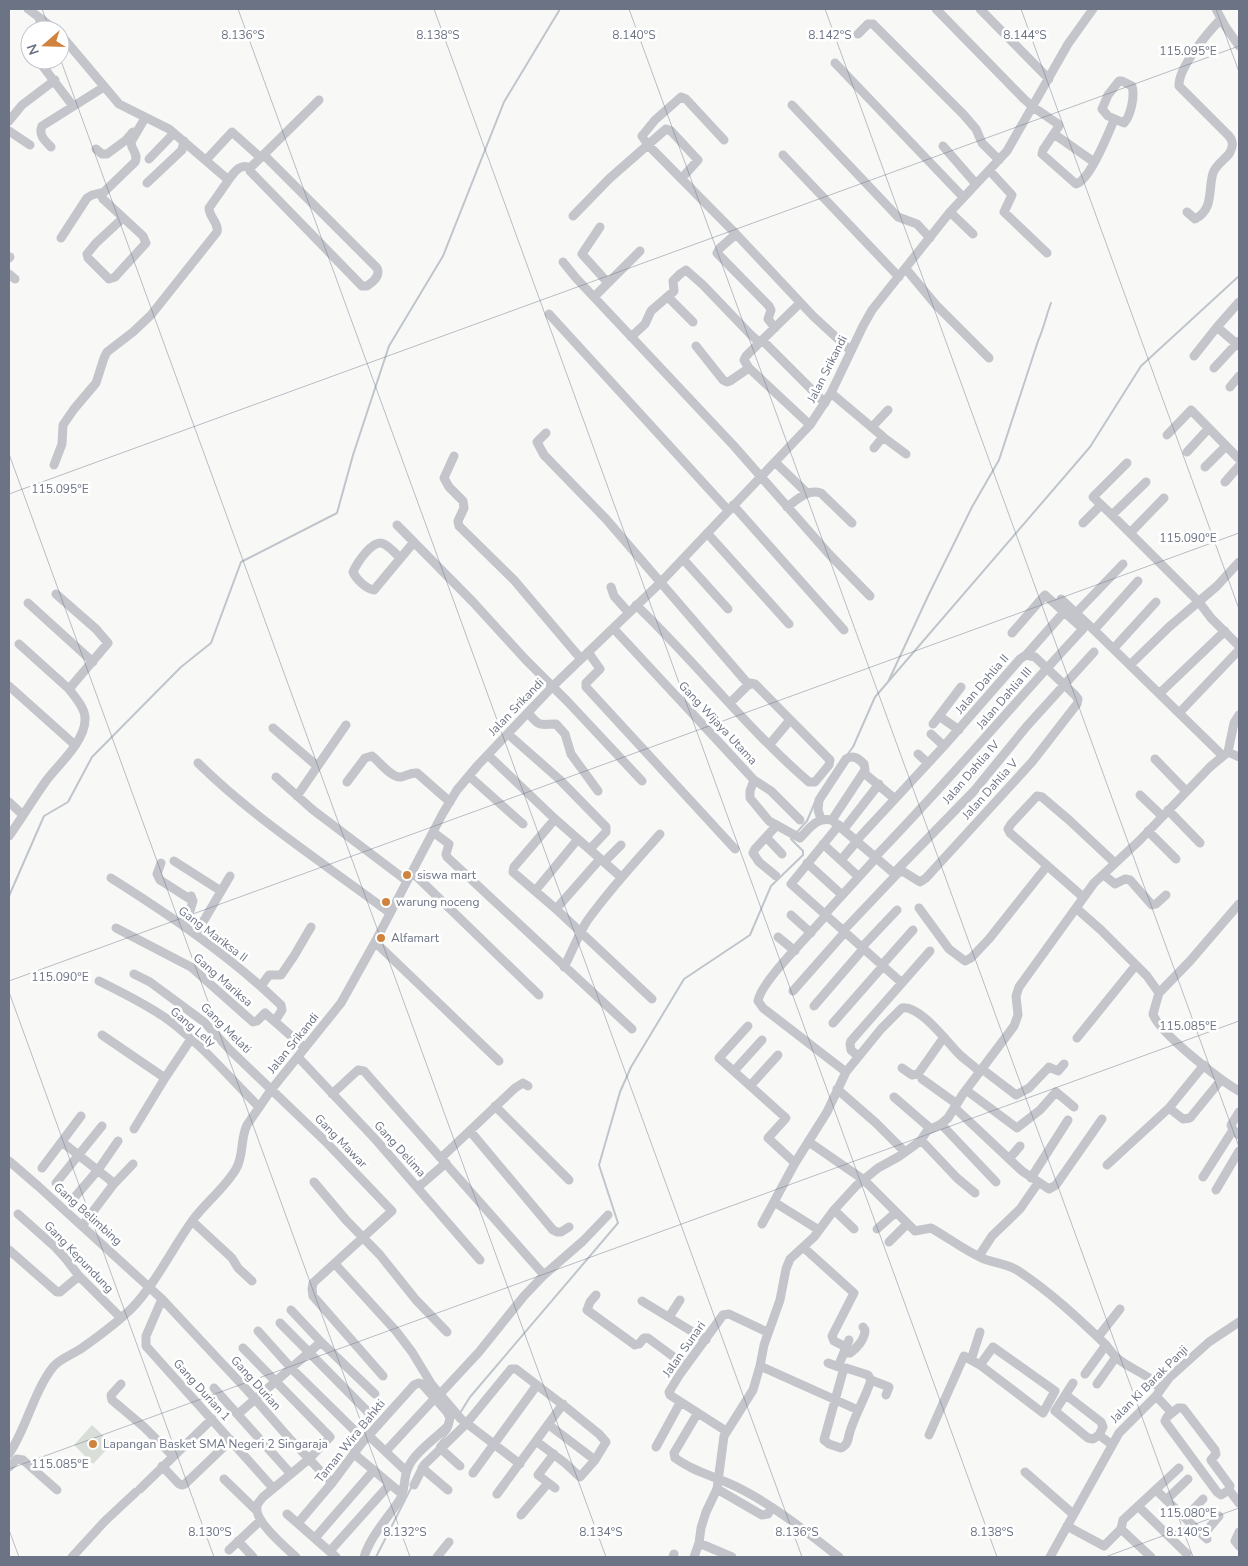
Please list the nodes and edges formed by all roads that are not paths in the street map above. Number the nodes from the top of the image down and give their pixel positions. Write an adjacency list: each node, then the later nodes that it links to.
1 (28, 9): 6 (street)
2 (936, 9): 20 (street)
3 (980, 9): 14 (street)
4 (1216, 9): 7 (street)
5 (1089, 10): 14 (street, Jalan Srikandi)
6 (39, 18): 8 (street)
7 (1221, 19): 11 (street); 49 (street)
8 (42, 20)
9 (858, 34): 38 (street)
10 (70, 46): 16 (street)
11 (1239, 46)
12 (835, 63): 47 (street)
13 (46, 70): 15 (street)
14 (1049, 79): 20 (street, Jalan Srikandi)
15 (54, 80): 19 (street); 23 (street)
16 (104, 87): 19 (street); 21 (street)
17 (319, 100): 35 (street)
18 (792, 105): 56 (street)
19 (73, 106): 32 (street)
20 (1033, 107): 26 (street); 38 (street, Jalan Srikandi)
21 (143, 117): 25 (street); 33 (street); 46 (street)
22 (1114, 120): 22 (street); 39 (street)
23 (9, 121)
24 (9, 131): 29 (street)
25 (174, 133): 28 (street); 36 (street)
26 (1054, 134): 39 (street); 39 (street)
27 (724, 140): 30 (street)
28 (184, 141): 37 (street); 44 (street)
29 (30, 145)
30 (648, 145): 43 (street); 43 (street); 50 (street)
31 (943, 146): 45 (street)
32 (51, 147)
33 (96, 148)
34 (783, 154): 61 (street)
35 (263, 156): 37 (street); 40 (street); 40 (street)
36 (149, 159)
37 (206, 160): 42 (street)
38 (999, 160): 41 (street, Jalan Srikandi)
39 (1094, 162)
40 (250, 168): 42 (street)
41 (989, 170): 45 (street, Jalan Srikandi); 58 (street)
42 (230, 178): 99 (street)
43 (681, 179): 53 (street)
44 (147, 183)
45 (976, 184): 47 (street, Jalan Srikandi)
46 (101, 194): 51 (street); 55 (street)
47 (964, 197): 48 (street, Jalan Srikandi)
48 (950, 212): 54 (street); 56 (street, Jalan Srikandi)
49 (1187, 212)
50 (574, 216)
51 (123, 218): 51 (street)
52 (600, 227): 62 (street)
53 (736, 234): 66 (street); 70 (street)
54 (973, 234)
55 (61, 238)
56 (930, 238): 60 (street, Jalan Srikandi)
57 (640, 251): 62 (street)
58 (1047, 253)
59 (563, 262): 63 (street)
60 (906, 269): 61 (street, Jalan Srikandi); 77 (street)
61 (899, 277): 75 (street, Jalan Srikandi)
62 (608, 283): 63 (street)
63 (594, 297): 71 (street)
64 (668, 297): 68 (street); 71 (street); 72 (street)
65 (1239, 302): 69 (street)
66 (800, 303): 70 (street); 75 (street)
67 (549, 314): 109 (street)
68 (693, 322)
69 (1217, 327): 73 (street); 76 (street)
70 (775, 328): 72 (street)
71 (631, 337): 102 (street)
72 (761, 341): 78 (street); 83 (street)
73 (1238, 344): 79 (street)
74 (696, 346): 78 (street)
75 (851, 351): 82 (street, Jalan Srikandi)
76 (1194, 356)
77 (989, 358)
78 (749, 368): 85 (street)
79 (1214, 368)
80 (1239, 376): 81 (street)
81 (1230, 387)
82 (831, 393): 83 (street, Jalan Srikandi); 86 (street)
83 (826, 403): 85 (street, Jalan Srikandi)
84 (888, 410): 86 (street)
85 (810, 425): 97 (street, Jalan Srikandi)
86 (872, 427): 90 (street)
87 (1209, 428): 89 (street); 91 (street); 93 (street)
88 (546, 434): 122 (street)
89 (1167, 435)
90 (883, 437): 92 (street); 94 (street)
91 (1226, 446): 96 (street); 101 (street)
92 (874, 448)
93 (1187, 452)
94 (906, 454)
95 (454, 456): 147 (street)
96 (1239, 459)
97 (776, 462): 102 (street, Jalan Srikandi); 105 (street)
98 (1127, 463): 107 (street)
99 (54, 465)
100 (1239, 466): 104 (street)
101 (1206, 467)
102 (761, 476): 108 (street); 109 (street, Jalan Srikandi)
103 (1146, 482): 110 (street)
104 (1225, 482)
105 (807, 493): 108 (street); 111 (street)
106 (1164, 498): 115 (street)
107 (1101, 505): 110 (street); 112 (street)
108 (788, 507): 125 (street)
109 (731, 508): 114 (street, Jalan Srikandi); 138 (street)
110 (1112, 515): 115 (street)
111 (852, 523)
112 (1083, 523)
113 (397, 525): 116 (street)
114 (707, 533): 118 (street, Jalan Srikandi); 135 (street)
115 (1130, 533): 128 (street)
116 (414, 542): 117 (street); 154 (street)
117 (400, 558): 117 (street)
118 (683, 559): 122 (street, Jalan Srikandi); 131 (street)
119 (1239, 562): 128 (street)
120 (1123, 564): 133 (street)
121 (1138, 580): 140 (street)
122 (660, 583): 130 (street, Jalan Srikandi); 151 (street)
123 (611, 587): 134 (street)
124 (56, 594): 148 (street)
125 (870, 596)
126 (1061, 599): 133 (street)
127 (1156, 602): 143 (street)
128 (1199, 602): 139 (street); 149 (street)
129 (28, 603): 148 (street)
130 (636, 605): 134 (street, Jalan Srikandi); 158 (street)
131 (728, 609)
132 (1064, 612): 137 (street); 141 (street); 146 (street)
133 (1076, 613): 140 (street)
134 (629, 614): 136 (street, Jalan Srikandi)
135 (789, 624)
136 (614, 629): 147 (street, Jalan Srikandi); 182 (street, Gang Wijaya Utama)
137 (1083, 629): 140 (street); 150 (street, Jalan Dahlia III)
138 (844, 630)
139 (1225, 631): 144 (street); 157 (street)
140 (1094, 633): 143 (street)
141 (1012, 634)
142 (19, 644): 156 (street)
143 (1114, 648): 149 (street)
144 (1239, 648): 159 (street)
145 (1094, 652): 152 (street, Jalan Dahlia IV)
146 (1026, 655): 150 (street, Jalan Dahlia II); 165 (street, Jalan Dahlia II)
147 (585, 656): 154 (street, Jalan Srikandi); 211 (street)
148 (93, 662): 156 (street)
149 (1130, 665): 157 (street)
150 (1047, 667): 152 (street, Jalan Dahlia II); 214 (street, Jalan Dahlia III)
151 (749, 684): 158 (street); 162 (street)
152 (1065, 685): 224 (street, Jalan Dahlia IV); 224 (street, Jalan Dahlia V)
153 (9, 686): 169 (street)
154 (553, 686): 160 (street, Jalan Srikandi); 183 (street)
155 (960, 686): 165 (street)
156 (69, 689): 169 (street)
157 (1160, 693): 159 (street)
158 (730, 703): 168 (street)
159 (1180, 712): 172 (street)
160 (528, 713): 166 (street, Jalan Srikandi); 186 (street)
161 (1239, 714): 172 (street)
162 (790, 720): 168 (street); 168 (street)
163 (346, 725): 178 (street)
164 (273, 728): 178 (street)
165 (959, 730): 170 (street, Jalan Dahlia II)
166 (508, 734): 173 (street, Jalan Srikandi); 212 (street)
167 (931, 734): 170 (street)
168 (770, 744)
169 (75, 745): 194 (street)
170 (944, 746): 177 (street, Jalan Dahlia II)
171 (918, 754): 177 (street)
172 (1225, 754): 174 (street); 187 (street)
173 (488, 755): 180 (street, Jalan Srikandi); 195 (street)
174 (1239, 757)
175 (1155, 759): 187 (street)
176 (198, 763): 242 (street)
177 (928, 763): 190 (street, Jalan Dahlia II)
178 (317, 766): 189 (street)
179 (864, 773): 185 (street); 196 (street); 199 (street)
180 (469, 776): 192 (street, Jalan Srikandi); 198 (street)
181 (276, 777): 189 (street)
182 (754, 780): 197 (street); 200 (street, Gang Wijaya Utama)
183 (642, 781)
184 (347, 782): 192 (street)
185 (879, 784): 190 (street); 199 (street)
186 (598, 791)
187 (1186, 791): 193 (street)
188 (1140, 794): 193 (street)
189 (296, 796): 231 (street)
190 (895, 798): 207 (street, Jalan Dahlia II)
191 (9, 802): 194 (street)
192 (450, 802): 202 (street, Jalan Srikandi)
193 (1165, 813): 201 (street); 208 (street)
194 (23, 815): 204 (street)
195 (555, 819): 206 (street); 233 (street)
196 (821, 819): 199 (street); 200 (street, Gang Wijaya Utama)
197 (800, 820)
198 (523, 824)
199 (838, 825): 207 (street); 209 (street)
200 (777, 826): 205 (street)
201 (1148, 831): 215 (street); 221 (street)
202 (433, 832): 223 (street, Jalan Srikandi); 260 (street)
203 (660, 834): 229 (street)
204 (9, 836)
205 (766, 837): 213 (street); 227 (street)
206 (578, 839): 212 (street); 233 (street)
207 (857, 841): 214 (street); 216 (street, Jalan Dahlia II)
208 (1200, 843)
209 (823, 844): 216 (street); 220 (street)
210 (620, 845): 218 (street)
211 (736, 848)
212 (590, 849): 218 (street)
213 (782, 854)
214 (876, 858): 224 (street); 228 (street, Jalan Dahlia III)
215 (1176, 859)
216 (841, 860): 228 (street)
217 (174, 861): 232 (street)
218 (602, 861): 229 (street); 240 (street)
219 (161, 863): 245 (street)
220 (807, 863): 234 (street); 243 (street)
221 (1115, 863): 222 (street); 225 (street)
222 (1047, 866): 236 (street); 238 (street)
223 (412, 872): 231 (street, Jalan Srikandi); 267 (street)
224 (895, 874): 249 (street, Jalan Dahlia IV)
225 (1104, 874): 235 (street); 236 (street)
226 (230, 876): 232 (street)
227 (776, 876)
228 (859, 876): 234 (street, Jalan Dahlia III)
229 (621, 877): 250 (street)
230 (111, 878): 245 (street, Gang Mariksa II)
231 (407, 881): 242 (street, Jalan Srikandi)
232 (221, 890): 252 (street)
233 (534, 891): 240 (street)
234 (842, 895): 243 (street, Jalan Dahlia III)
235 (1166, 895)
236 (1083, 897): 239 (street)
237 (1239, 904): 266 (street)
238 (919, 908)
239 (1076, 908): 259 (street); 287 (street)
240 (556, 909): 250 (street)
241 (897, 910): 255 (street)
242 (390, 913): 254 (street, Jalan Srikandi)
243 (825, 914): 249 (street); 251 (street, Jalan Dahlia III)
244 (791, 915): 251 (street)
245 (185, 927): 252 (street, Gang Mariksa II)
246 (311, 927): 264 (street)
247 (116, 928): 270 (street, Gang Mariksa)
248 (913, 930): 258 (street)
249 (844, 931): 255 (street); 265 (street, Jalan Dahlia IV)
250 (581, 932): 260 (street); 268 (street)
251 (811, 933): 256 (street, Jalan Dahlia III)
252 (198, 935): 264 (street, Gang Mariksa II)
253 (778, 937): 256 (street)
254 (375, 942): 279 (street, Jalan Srikandi); 283 (street)
255 (863, 948): 258 (street); 269 (street)
256 (794, 951): 289 (street, Jalan Dahlia III)
257 (930, 951): 263 (street)
258 (882, 965): 263 (street); 271 (street)
259 (1136, 965): 266 (street); 276 (street)
260 (564, 967): 273 (street)
261 (134, 974): 296 (street, Gang Melati)
262 (99, 981): 277 (street, Gang Lely)
263 (902, 983): 281 (street)
264 (261, 986): 270 (street, Gang Mariksa II)
265 (793, 991)
266 (1159, 993): 285 (street)
267 (539, 995)
268 (652, 999)
269 (814, 1006)
270 (275, 1021): 279 (street)
271 (833, 1023)
272 (748, 1026): 288 (street)
273 (632, 1029)
274 (102, 1034): 290 (street)
275 (944, 1037): 281 (street); 286 (street); 287 (street)
276 (1077, 1038)
277 (192, 1039): 290 (street); 303 (street, Gang Lely)
278 (762, 1040): 288 (street)
279 (305, 1048): 282 (street, Jalan Srikandi)
280 (778, 1055): 294 (street)
281 (858, 1056): 289 (street)
282 (298, 1057): 296 (street, Jalan Srikandi); 299 (street, Gang Delima)
283 (499, 1061)
284 (1064, 1064): 287 (street)
285 (1204, 1065): 292 (street); 305 (street)
286 (902, 1068)
287 (981, 1070): 297 (street)
288 (734, 1071): 294 (street)
289 (846, 1072): 295 (street)
290 (165, 1078): 312 (street)
291 (922, 1079): 302 (street)
292 (1221, 1080): 298 (street); 305 (street)
293 (528, 1086): 301 (street)
294 (750, 1086): 327 (street)
295 (837, 1089): 319 (street); 322 (street)
296 (271, 1090): 303 (street, Jalan Srikandi); 357 (street, Gang Mawar)
297 (966, 1090): 302 (street); 304 (street)
298 (1239, 1092)
299 (332, 1094): 325 (street); 340 (street, Gang Delima)
300 (894, 1097): 313 (street)
301 (495, 1106): 314 (street); 333 (street)
302 (956, 1106): 310 (street); 324 (street)
303 (259, 1107): 349 (street, Jalan Srikandi)
304 (1074, 1107)
305 (1169, 1108): 329 (street)
306 (1239, 1112): 315 (street)
307 (81, 1116): 318 (street)
308 (1102, 1119): 335 (street)
309 (1068, 1120): 335 (street)
310 (941, 1124): 313 (street); 337 (street)
311 (102, 1126): 323 (street)
312 (134, 1129)
313 (931, 1129): 316 (street)
314 (470, 1131): 325 (street); 353 (street)
315 (1236, 1132): 332 (street)
316 (922, 1140): 322 (street); 342 (street)
317 (118, 1141): 331 (street)
318 (62, 1142): 323 (street); 330 (street)
319 (809, 1142): 327 (street); 334 (street)
320 (1020, 1146): 324 (street)
321 (1239, 1151): 341 (street)
322 (905, 1152): 334 (street)
323 (78, 1155): 331 (street); 338 (street)
324 (1009, 1159): 335 (street)
325 (444, 1160): 340 (street); 364 (street)
326 (9, 1161): 352 (street, Gang Belimbing)
327 (795, 1163): 344 (street)
328 (133, 1164): 339 (street)
329 (1107, 1166)
330 (42, 1168)
331 (98, 1170): 339 (street); 343 (street)
332 (1203, 1176)
333 (569, 1180)
334 (864, 1180): 345 (street); 346 (street)
335 (1035, 1180): 361 (street)
336 (314, 1182): 357 (street)
337 (996, 1182)
338 (56, 1183)
339 (113, 1185): 352 (street)
340 (418, 1187): 362 (street, Gang Delima)
341 (1216, 1190)
342 (975, 1193)
343 (74, 1198)
344 (774, 1202): 350 (street); 356 (street)
345 (834, 1210): 354 (street); 356 (street)
346 (895, 1212): 351 (street); 355 (street)
347 (18, 1214): 365 (street, Gang Kepundung)
348 (608, 1215): 364 (street)
349 (192, 1221): 366 (street); 367 (street, Jalan Srikandi)
350 (762, 1224)
351 (907, 1224): 358 (street); 361 (street)
352 (82, 1226): 367 (street, Gang Belimbing)
353 (569, 1227)
354 (854, 1229)
355 (877, 1229)
356 (819, 1230): 359 (street)
357 (362, 1238): 363 (street); 380 (street)
358 (889, 1242)
359 (803, 1247): 381 (street); 387 (street)
360 (9, 1250): 365 (street)
361 (979, 1256): 383 (street)
362 (480, 1260)
363 (335, 1264): 399 (street); 410 (street)
364 (544, 1275): 410 (street)
365 (79, 1276): 375 (street, Gang Kepundung)
366 (252, 1281)
367 (149, 1286): 369 (street, Gang Belimbing); 375 (street, Jalan Srikandi)
368 (596, 1295): 394 (street)
369 (162, 1299): 412 (street, Gang Durian); 422 (street, Gang Durian 1)
370 (680, 1300): 374 (street)
371 (642, 1301): 374 (street)
372 (1120, 1309): 383 (street)
373 (291, 1310): 385 (street)
374 (669, 1317): 384 (street)
375 (121, 1318): 438 (street, Jalan Srikandi)
376 (1239, 1322): 407 (street, Jalan Ki Barak Panji)
377 (280, 1323): 389 (street)
378 (863, 1327): 387 (street)
379 (258, 1331): 397 (street)
380 (447, 1332)
381 (768, 1332): 384 (street, Jalan Sunari); 395 (street)
382 (980, 1332): 391 (street)
383 (1098, 1338): 386 (street)
384 (706, 1340): 394 (street, Jalan Sunari)
385 (321, 1342): 389 (street); 408 (street)
386 (1106, 1345): 390 (street); 398 (street)
387 (846, 1346): 396 (street)
388 (243, 1348): 401 (street)
389 (309, 1354): 397 (street); 418 (street)
390 (1116, 1357): 404 (street); 407 (street)
391 (971, 1360): 393 (street); 429 (street)
392 (828, 1362): 396 (street)
393 (980, 1365): 416 (street); 416 (street)
394 (686, 1366): 414 (street, Jalan Sunari)
395 (760, 1366): 413 (street); 426 (street)
396 (842, 1366): 400 (street); 413 (street)
397 (292, 1369): 401 (street); 425 (street)
398 (1086, 1374)
399 (383, 1376)
400 (871, 1380): 411 (street); 417 (street)
401 (276, 1382): 412 (street); 441 (street)
402 (1073, 1383): 409 (street)
403 (121, 1384): 440 (street)
404 (1096, 1384)
405 (537, 1385): 415 (street); 423 (street); 433 (street)
406 (214, 1388): 420 (street)
407 (1158, 1393): 419 (street); 432 (street, Jalan Ki Barak Panji)
408 (375, 1394)
409 (1066, 1395): 416 (street); 427 (street)
410 (437, 1396): 423 (street); 428 (street, Taman Wira Bahkti); 436 (street); 450 (street, Taman Wira Bahkti)
411 (886, 1396)
412 (256, 1400): 420 (street); 441 (street, Gang Durian)
413 (835, 1401): 417 (street); 417 (street)
414 (680, 1403): 421 (street); 434 (street)
415 (562, 1404): 424 (street); 442 (street)
416 (1051, 1408): 427 (street)
417 (858, 1410)
418 (369, 1413)
419 (1172, 1413): 464 (street); 464 (street)
420 (238, 1414): 453 (street)
421 (698, 1414): 426 (street); 458 (street)
422 (212, 1419): 430 (street, Gang Durian 1); 440 (street)
423 (461, 1419): 433 (street); 435 (street)
424 (549, 1425): 431 (street); 442 (street)
425 (354, 1430)
426 (726, 1431): 458 (street)
427 (1098, 1434): 432 (street)
428 (368, 1435): 436 (street); 437 (street, Taman Wira Bahkti)
429 (929, 1435)
430 (231, 1440): 444 (street); 460 (street, Gang Durian 1)
431 (536, 1441): 439 (street); 443 (street)
432 (1111, 1444): 473 (street, Jalan Ki Barak Panji)
433 (493, 1445): 443 (street); 452 (street)
434 (656, 1447)
435 (441, 1449): 445 (street); 447 (street)
436 (386, 1451): 450 (street)
437 (354, 1453): 449 (street); 456 (street, Taman Wira Bahkti)
438 (9, 1454)
439 (554, 1454): 442 (street); 474 (street)
440 (173, 1456): 444 (street)
441 (309, 1459): 453 (street); 456 (street, Gang Durian)
442 (595, 1460)
443 (520, 1464): 466 (street)
444 (162, 1466): 490 (street)
445 (460, 1466)
446 (9, 1467): 461 (street)
447 (422, 1468): 459 (street); 462 (street)
448 (1180, 1468): 463 (street)
449 (374, 1470): 457 (street); 482 (street)
450 (406, 1471): 465 (street, Taman Wira Bahkti)
451 (1025, 1472): 473 (street)
452 (473, 1473)
453 (291, 1474): 460 (street)
454 (224, 1479): 471 (street)
455 (1188, 1479): 468 (street)
456 (332, 1483): 478 (street, Taman Wira Bahkti)
457 (390, 1484): 465 (street); 488 (street)
458 (718, 1484): 485 (street); 497 (street)
459 (414, 1485)
460 (274, 1488): 471 (street)
461 (57, 1490)
462 (448, 1490)
463 (1156, 1490): 468 (street); 470 (street)
464 (1229, 1490): 469 (street)
465 (402, 1494): 493 (street, Taman Wira Bahkti)
466 (497, 1494)
467 (1203, 1499): 476 (street)
468 (1166, 1500): 476 (street)
469 (1239, 1503)
470 (1138, 1506): 480 (street); 489 (street)
471 (257, 1511): 477 (street)
472 (287, 1514): 478 (street)
473 (1073, 1514): 479 (street, Jalan Ki Barak Panji)
474 (521, 1515)
475 (1219, 1516): 476 (street)
476 (1185, 1518)
477 (261, 1520): 483 (street); 492 (street)
478 (298, 1523): 482 (street)
479 (1067, 1526): 480 (street); 498 (street, Jalan Ki Barak Panji)
480 (1121, 1529): 499 (street)
481 (1239, 1532): 486 (street)
482 (315, 1538): 488 (street)
483 (238, 1541): 487 (street); 491 (street)
484 (449, 1542): 494 (street)
485 (699, 1543): 495 (street); 496 (street)
486 (1239, 1546)
487 (229, 1550)
488 (333, 1554)
489 (1187, 1554)
490 (72, 1557)
491 (254, 1557)
492 (296, 1557)
493 (364, 1557)
494 (437, 1557)
495 (694, 1557)
496 (732, 1557)
497 (839, 1557)
498 (1050, 1557)
499 (1151, 1557)

